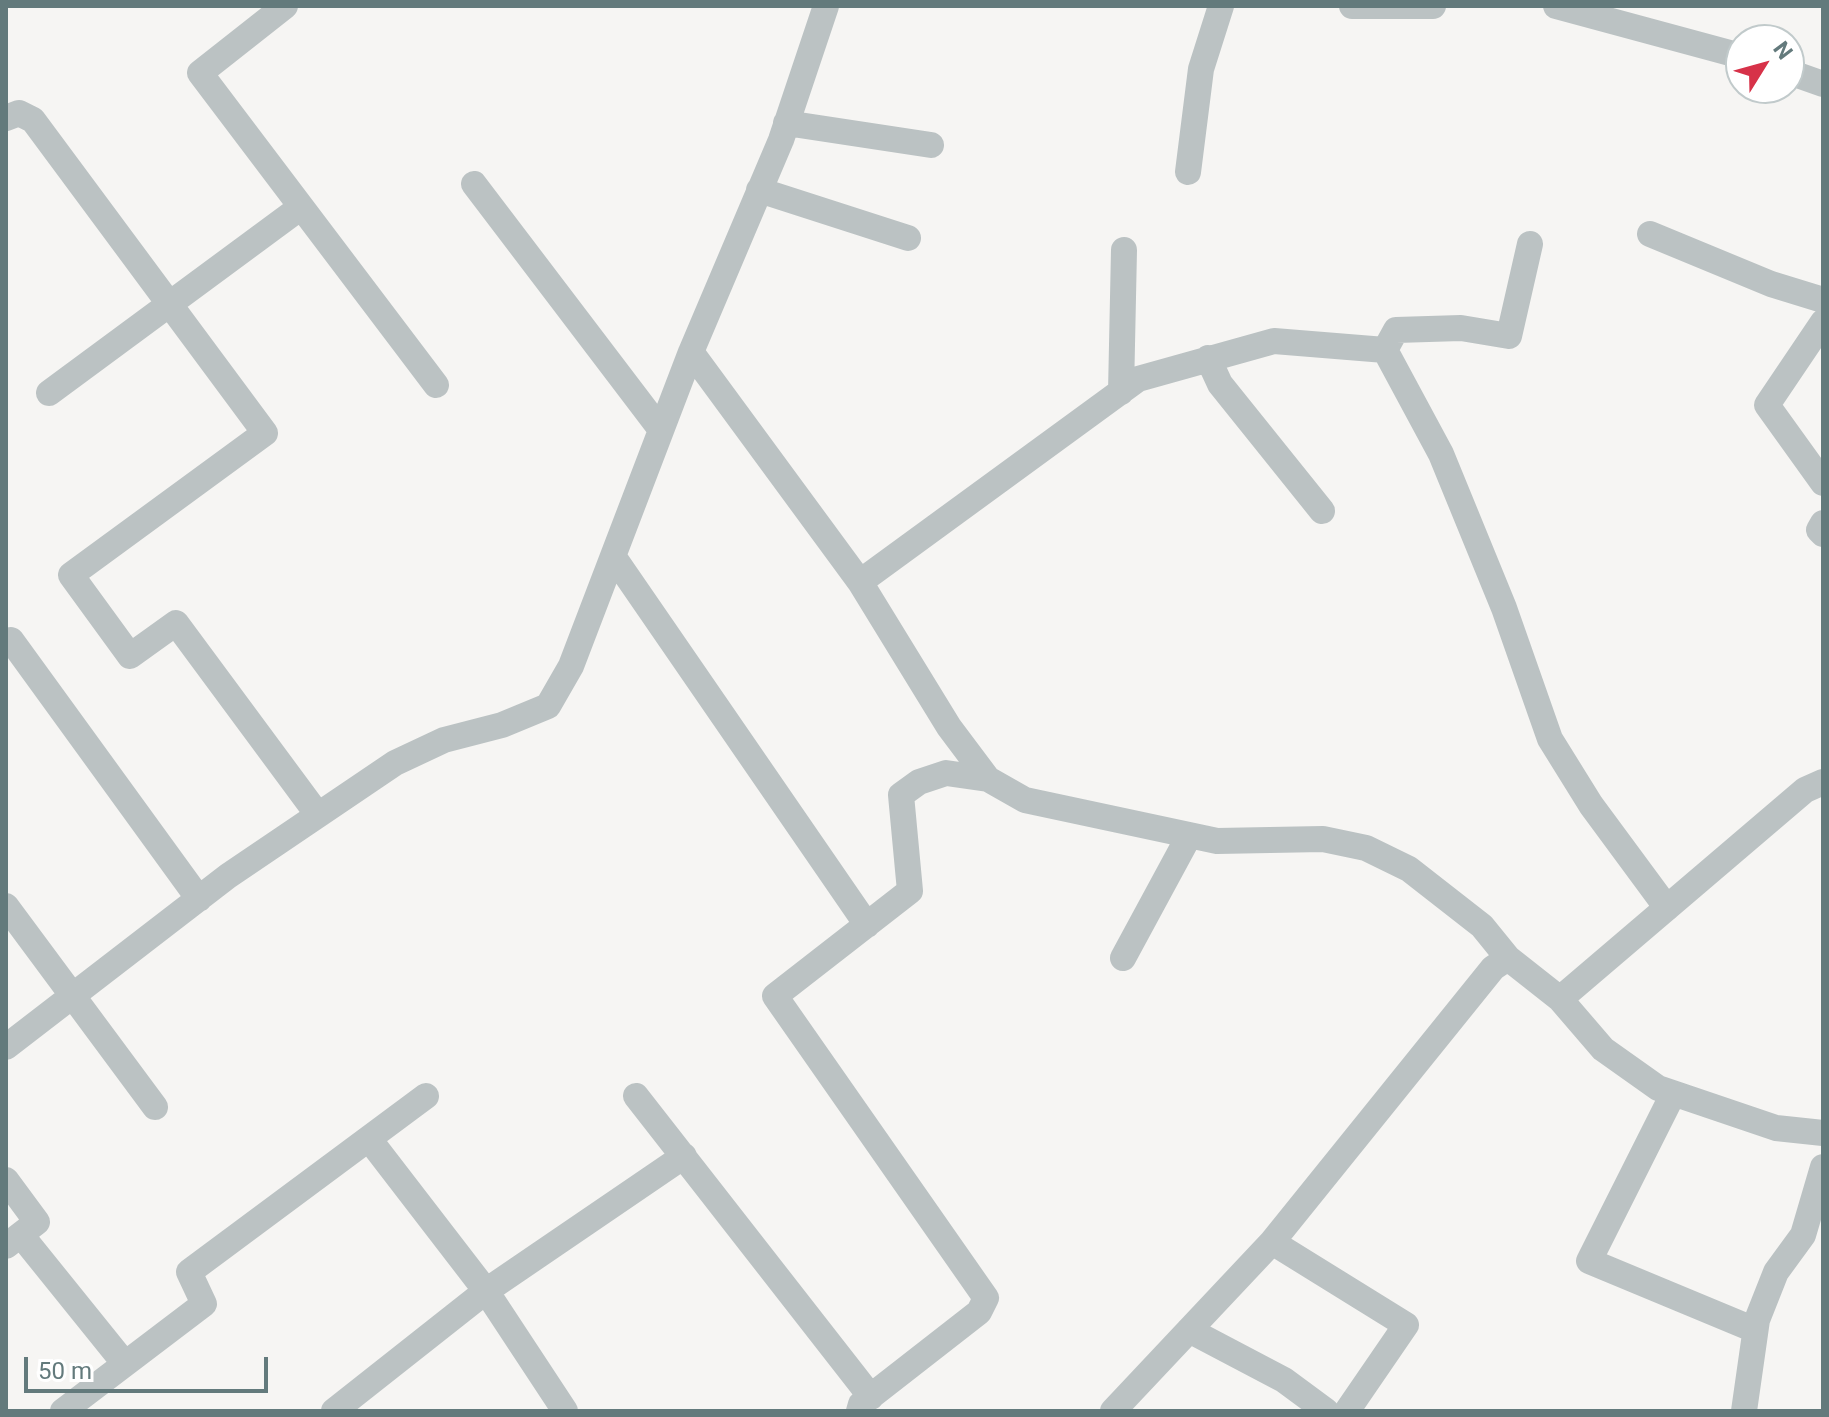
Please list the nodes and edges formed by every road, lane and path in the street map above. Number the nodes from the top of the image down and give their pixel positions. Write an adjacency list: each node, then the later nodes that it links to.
1 (285, 6): 14 (street)
2 (826, 6): 9 (street)
3 (1221, 6): 11 (street)
4 (1352, 6): 5 (street)
5 (1433, 6)
6 (1556, 6): 7 (street)
7 (1725, 52)
8 (6, 118): 20 (street)
9 (786, 123): 10 (street); 13 (street)
10 (931, 145)
11 (1188, 172)
12 (474, 184): 28 (street)
13 (759, 190): 16 (street); 23 (street)
14 (301, 207): 20 (street); 25 (street)
15 (1650, 234): 19 (street)
16 (908, 238)
17 (1530, 244): 22 (street)
18 (1124, 250): 26 (street)
19 (1823, 300)
20 (167, 305): 27 (street); 38 (street)
21 (1823, 322): 29 (street)
22 (1385, 350): 24 (street); 42 (street)
23 (691, 352): 28 (street); 34 (street)
24 (1208, 358): 26 (street); 30 (street)
25 (436, 385)
26 (1121, 392): 34 (street)
27 (49, 393)
28 (661, 430): 33 (street)
29 (1823, 483)
30 (1322, 511)
31 (1823, 523): 32 (street)
32 (1823, 534)
33 (613, 556): 38 (street); 43 (street)
34 (860, 582): 36 (street)
35 (11, 640): 40 (street)
36 (988, 779): 39 (street); 43 (street)
37 (1823, 782): 42 (street)
38 (318, 815): 40 (street)
39 (1189, 836): 44 (street); 45 (street)
40 (199, 899): 46 (street)
41 (6, 906): 46 (street)
42 (1667, 908): 47 (street)
43 (867, 925): 64 (street)
44 (1123, 958)
45 (1508, 958): 47 (street); 59 (street)
46 (72, 996): 48 (street); 52 (street)
47 (1560, 999): 49 (street)
48 (6, 1047)
49 (1673, 1094): 53 (street); 62 (street)
50 (426, 1096): 54 (street)
51 (636, 1096): 55 (street)
52 (155, 1107)
53 (1823, 1133)
54 (369, 1139): 60 (street); 63 (street)
55 (684, 1156): 60 (street); 64 (street)
56 (1823, 1167): 62 (street)
57 (6, 1180): 58 (street)
58 (13, 1241): 63 (street)
59 (1272, 1242): 61 (street); 70 (street)
60 (486, 1291): 65 (street); 67 (street)
61 (1189, 1330): 68 (street); 69 (street)
62 (1755, 1330): 71 (street)
63 (125, 1364): 66 (street)
64 (865, 1404)
65 (348, 1407)
66 (63, 1411)
67 (565, 1411)
68 (1113, 1411)
69 (1326, 1411)
70 (1347, 1411)
71 (1744, 1411)

